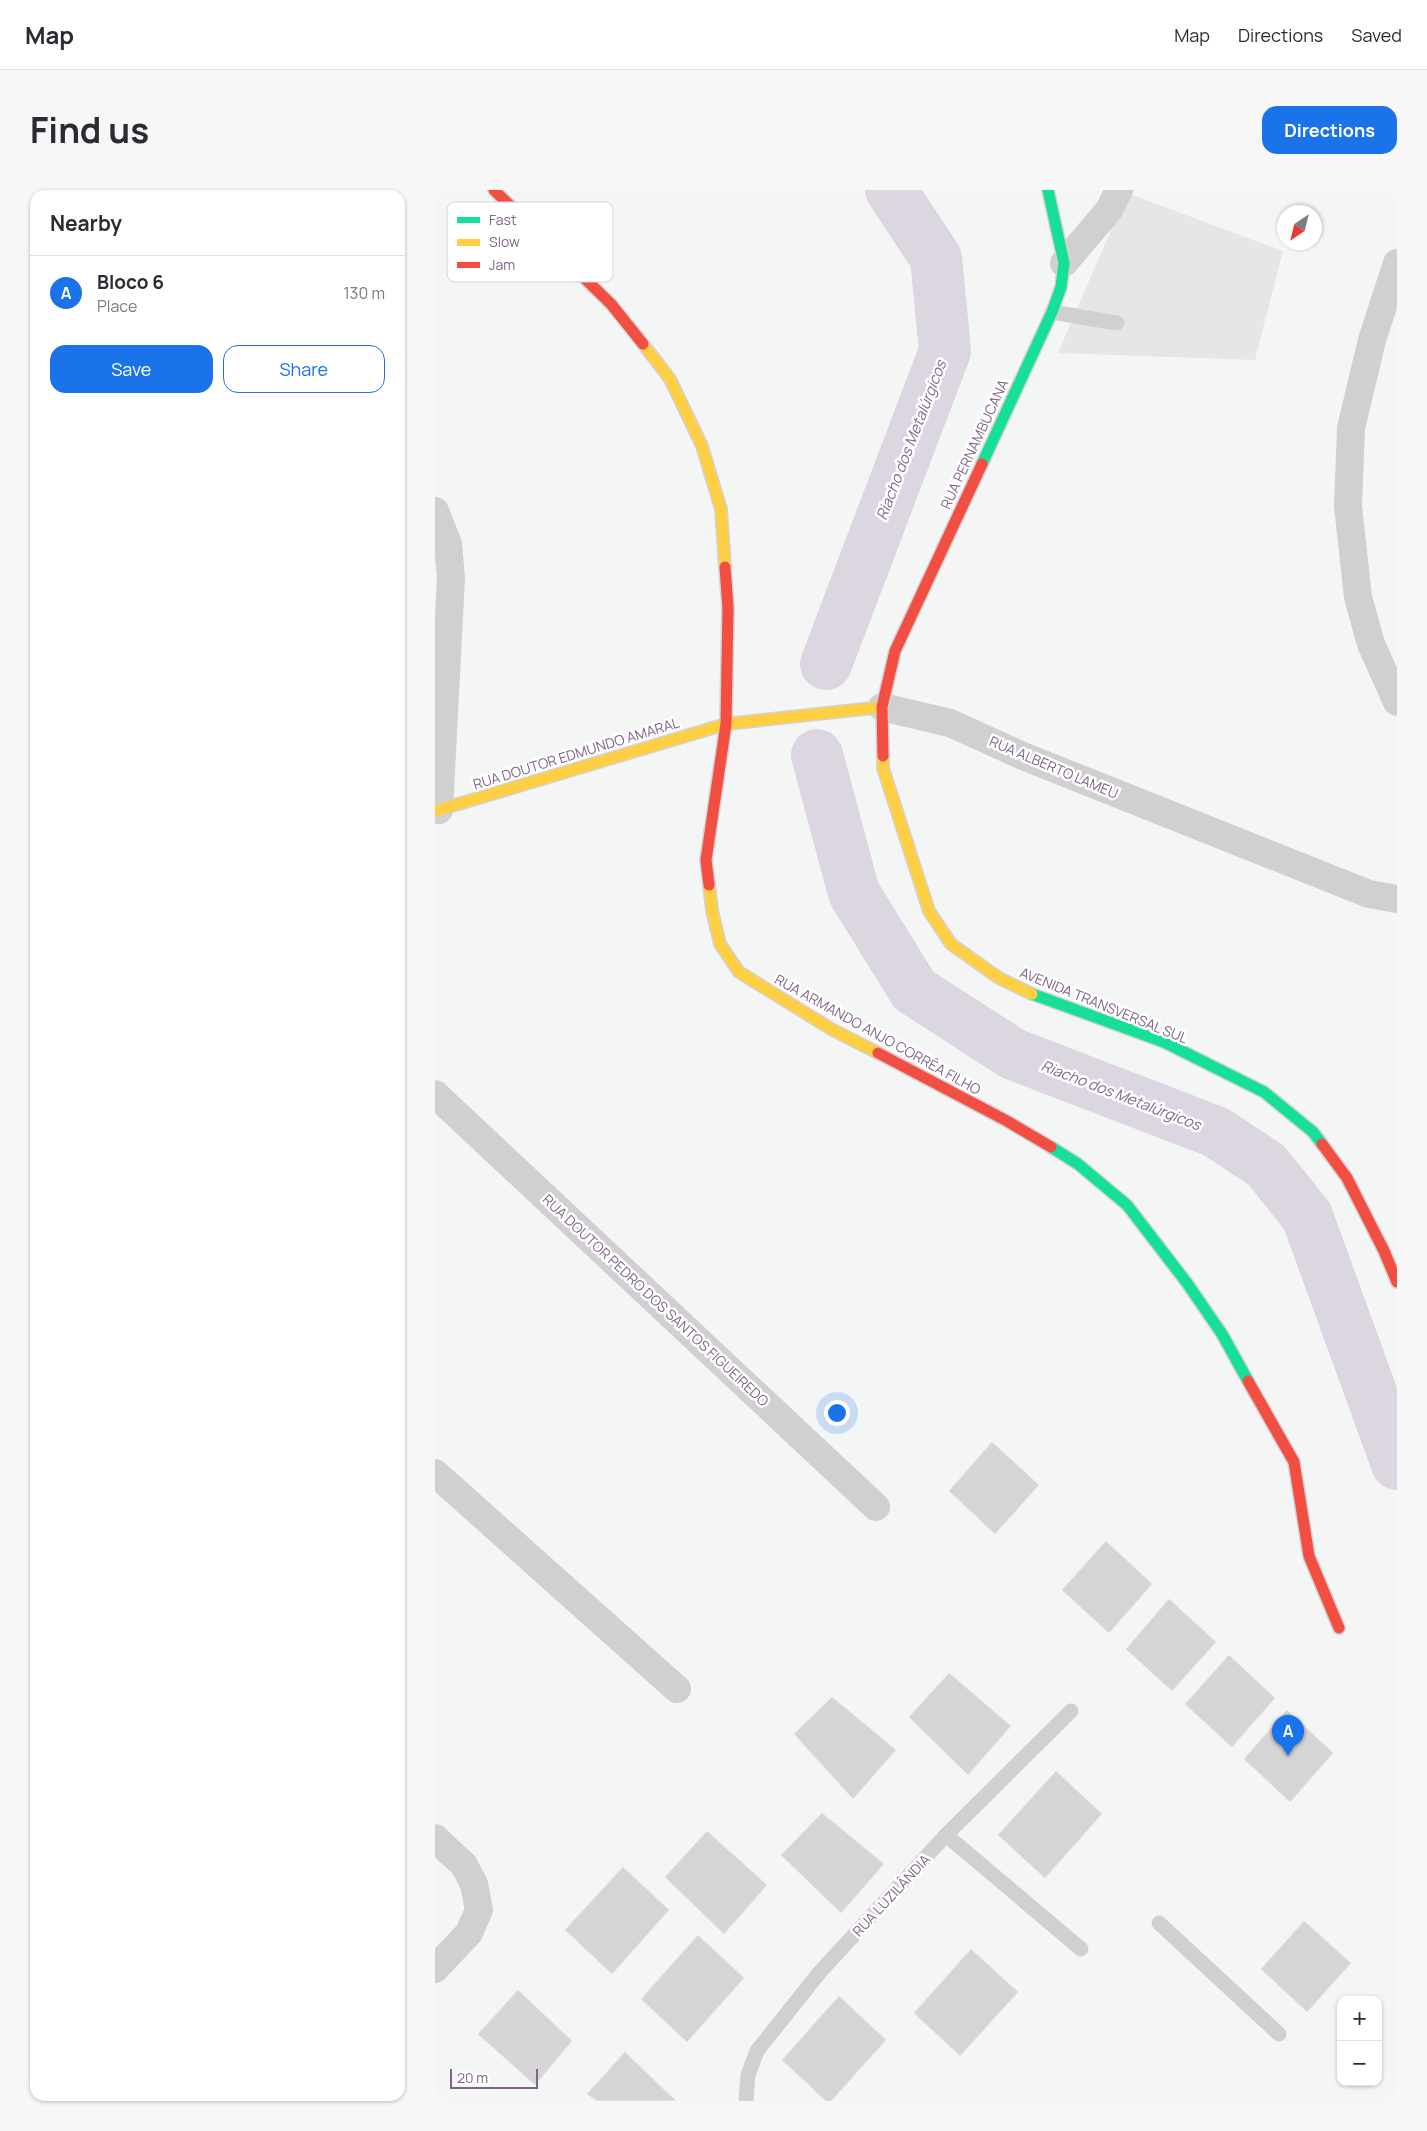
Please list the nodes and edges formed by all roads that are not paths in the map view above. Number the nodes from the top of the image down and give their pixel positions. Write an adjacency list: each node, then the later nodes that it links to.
1 (494, 190): 4 (street, RUA ARMANDO ANJO CORRÊA FILHO)
2 (1048, 190): 5 (street, RUA PERNAMBUCANA)
3 (1119, 190): 5 (street)
4 (506, 202)
5 (1064, 263): 8 (street, RUA PERNAMBUCANA)
6 (1397, 263): 11 (street)
7 (588, 282): 13 (street, RUA ARMANDO ANJO CORRÊA FILHO)
8 (1052, 312): 9 (lane); 12 (street, RUA PERNAMBUCANA)
9 (1117, 323)
10 (435, 511): 14 (street)
11 (1397, 702)
12 (882, 707): 13 (street, RUA ALBERTO LAMEU); 15 (street, RUA ALBERTO LAMEU); 19 (street, AVENIDA TRANSVERSAL SUL)
13 (726, 724): 14 (street, RUA DOUTOR EDMUNDO AMARAL); 22 (street, RUA ARMANDO ANJO CORRÊA FILHO)
14 (437, 810)
15 (1369, 894): 16 (street, RUA ALBERTO LAMEU); 17 (street, RUA ALBERTO LAMEU)
16 (1397, 900)
17 (1397, 916)
18 (438, 1101): 21 (street, RUA DOUTOR PEDRO DOS SANTOS FIGUEIREDO)
19 (1397, 1282)
20 (435, 1473): 23 (street)
21 (876, 1507)
22 (1339, 1628)
23 (677, 1689)
24 (1071, 1711): 25 (lane, RUA LUZILÂNDIA)
25 (945, 1835): 28 (lane); 31 (lane, RUA LUZILÂNDIA)
26 (435, 1838): 29 (street)
27 (1159, 1923): 30 (lane)
28 (1081, 1948)
29 (435, 1969)
30 (1279, 2034)
31 (747, 2101)

